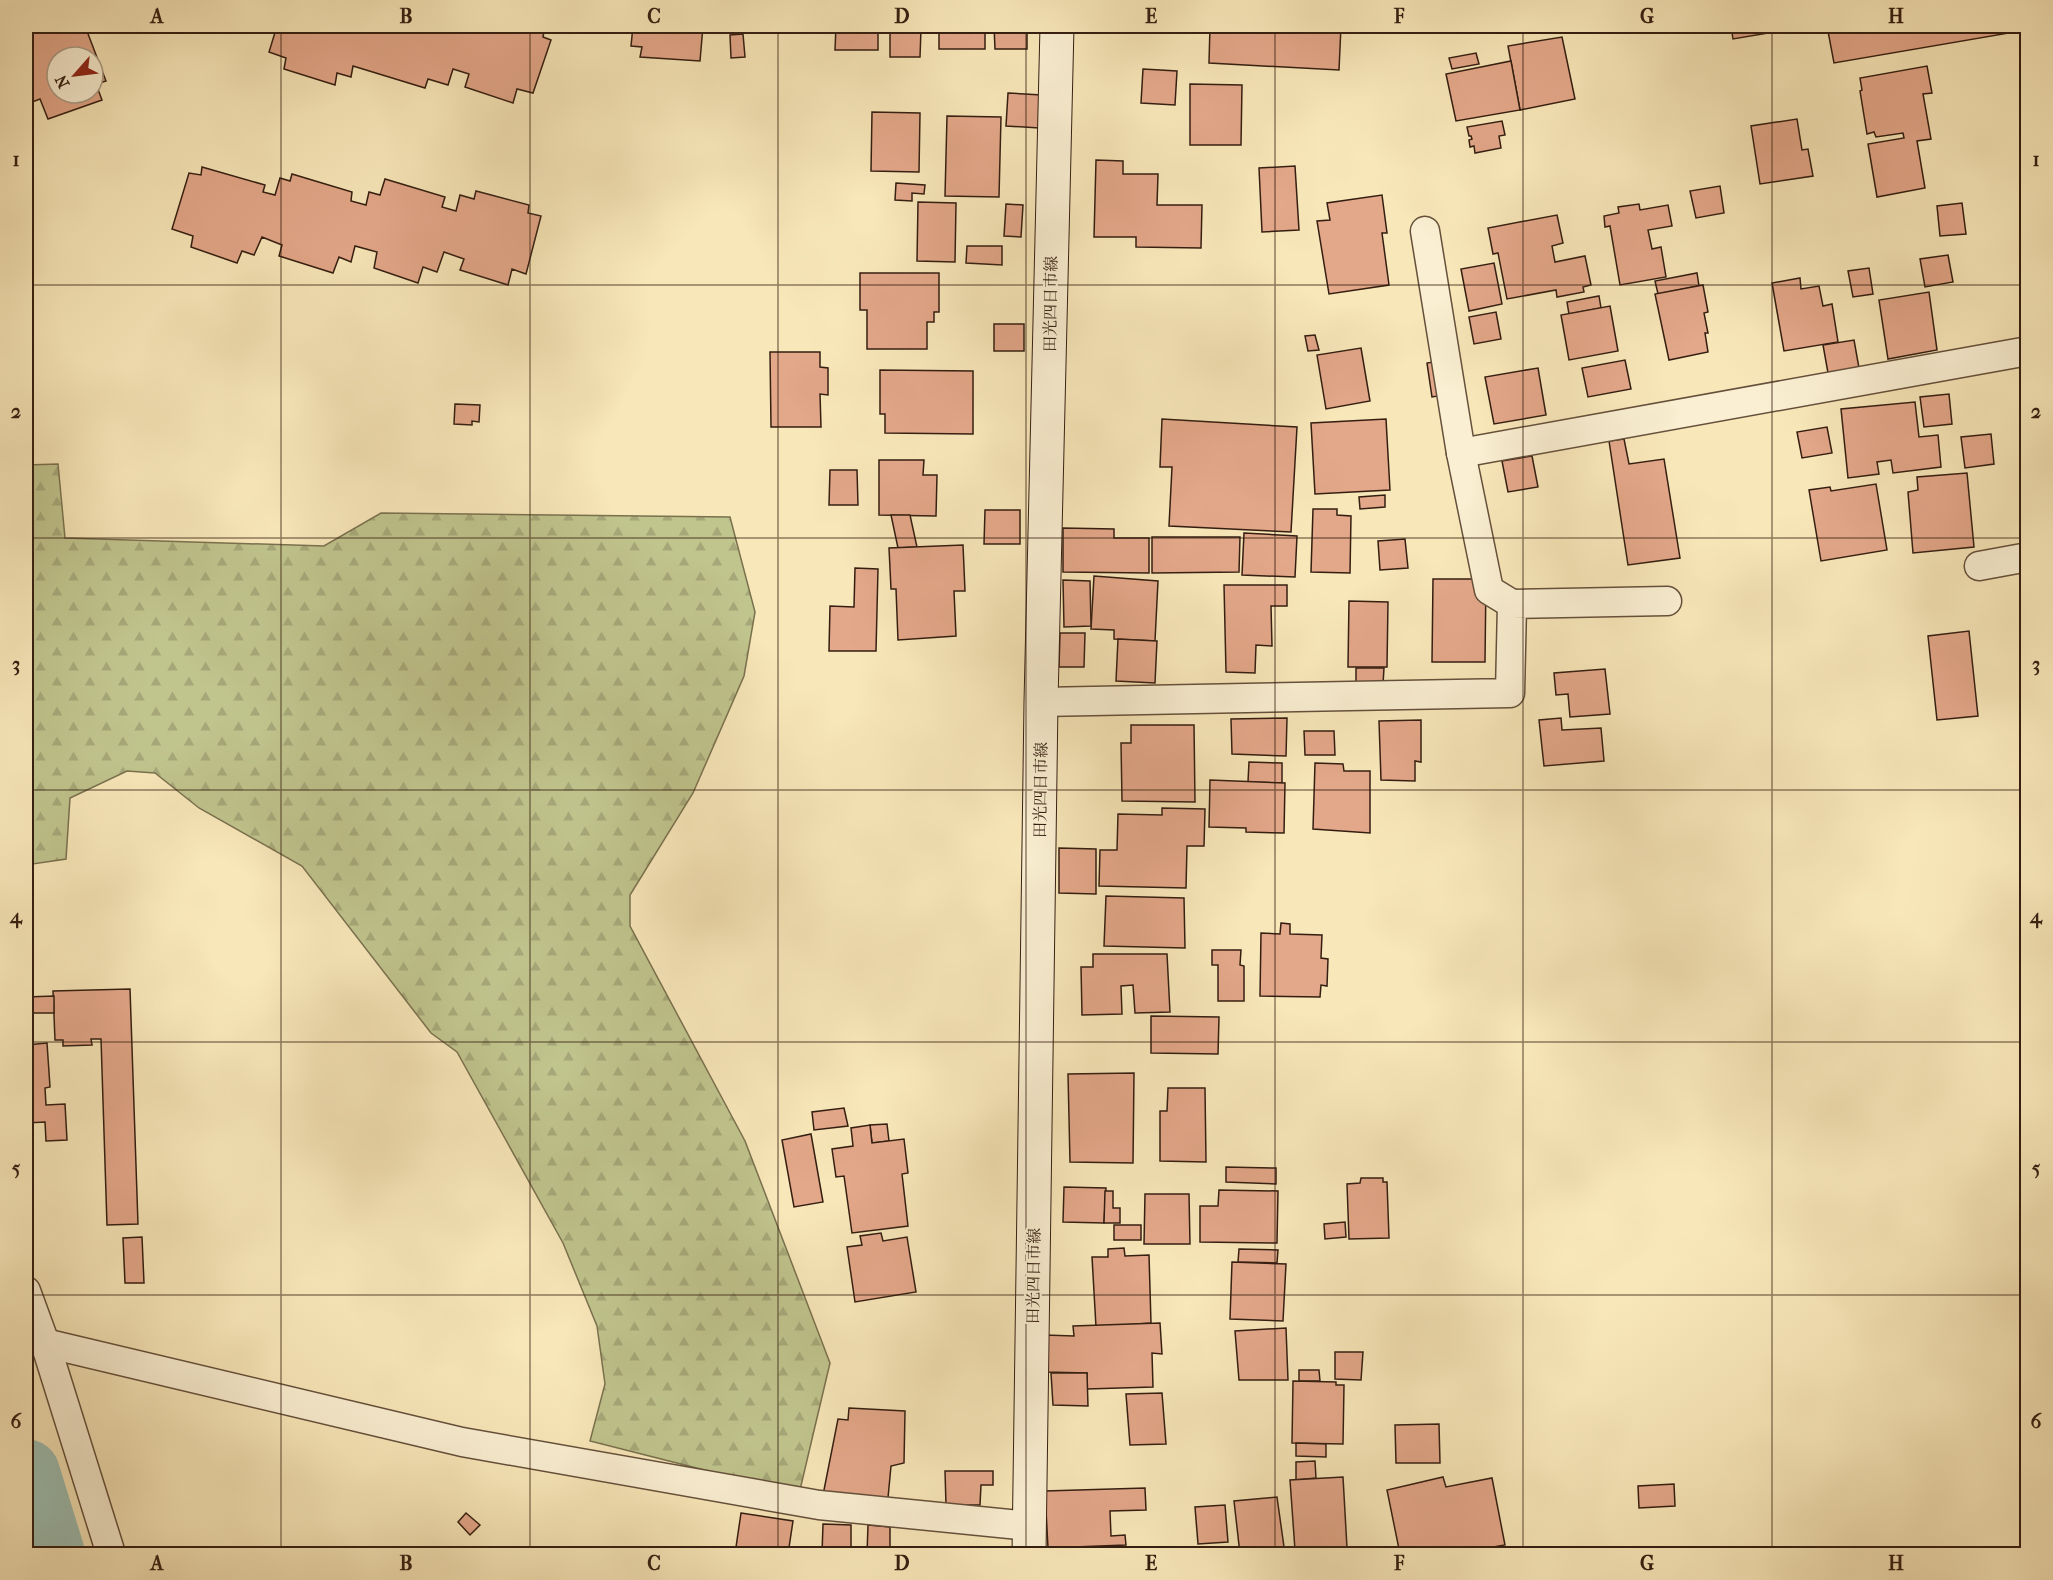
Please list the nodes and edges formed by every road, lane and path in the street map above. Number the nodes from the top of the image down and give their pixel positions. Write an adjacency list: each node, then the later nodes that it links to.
1 (1057, 26): 9 (main road, 田光四日市線)
2 (1425, 231): 4 (street)
3 (2028, 351): 4 (street)
4 (1461, 453): 8 (street)
5 (2028, 557): 6 (street)
6 (1979, 566)
7 (1667, 601): 8 (street)
8 (1512, 604): 9 (street)
9 (1041, 702): 12 (main road, 田光四日市線)
10 (26, 1291): 11 (street)
11 (45, 1343): 12 (street); 13 (street)
12 (1029, 1540)
13 (111, 1554)

